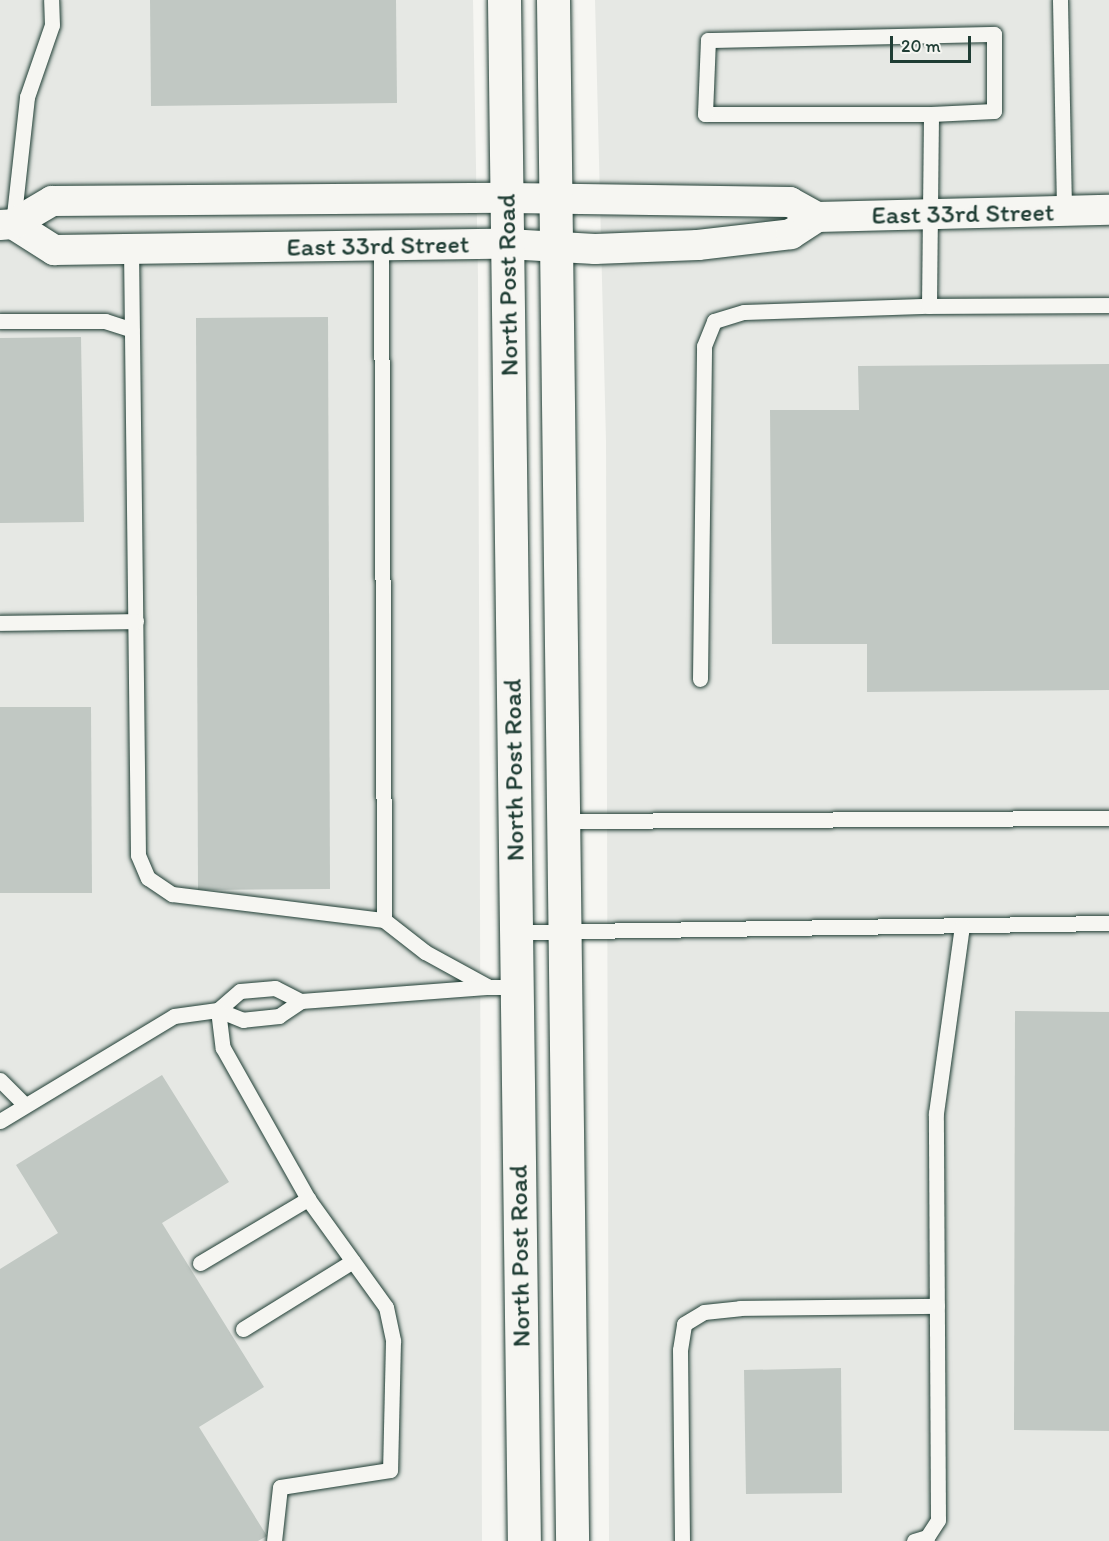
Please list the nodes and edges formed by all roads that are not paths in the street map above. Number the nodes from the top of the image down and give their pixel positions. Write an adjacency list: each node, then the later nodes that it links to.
1 (51, 0): 12 (lane)
2 (504, 0): 6 (main road, North Post Road)
3 (553, 0): 7 (main road, North Post Road)
4 (1060, 0): 9 (lane)
5 (931, 114): 5 (lane); 10 (lane)
6 (507, 198): 7 (street, East 33rd Street); 12 (street, East 33rd Street); 13 (main road, North Post Road)
7 (557, 199): 11 (street, East 33rd Street); 15 (main road, North Post Road)
8 (1109, 210): 9 (street, East 33rd Street)
9 (1064, 211): 10 (street, East 33rd Street)
10 (930, 214): 11 (street, East 33rd Street); 18 (lane)
11 (817, 217): 15 (street, East 33rd Street)
12 (7, 224): 16 (street, East 33rd Street)
13 (507, 244): 14 (street, East 33rd Street); 15 (street, East 33rd Street); 29 (main road, North Post Road)
14 (381, 246): 16 (street, East 33rd Street); 26 (lane)
15 (557, 247): 25 (main road, North Post Road)
16 (131, 248): 20 (lane)
17 (1109, 304): 18 (lane)
18 (929, 306): 23 (lane)
19 (0, 321): 20 (lane)
20 (132, 330): 21 (lane)
21 (136, 621): 22 (lane); 26 (lane)
22 (0, 622)
23 (700, 679)
24 (1109, 818): 25 (lane)
25 (565, 821): 30 (main road, North Post Road)
26 (384, 920): 31 (lane)
27 (1109, 923): 28 (lane)
28 (962, 926): 30 (lane); 40 (lane)
29 (516, 932): 30 (lane); 31 (main road, North Post Road)
30 (566, 932): 44 (main road, North Post Road)
31 (503, 987): 32 (lane); 43 (main road, North Post Road)
32 (302, 1001): 33 (lane); 33 (lane)
33 (218, 1010): 35 (lane); 37 (lane)
34 (0, 1080): 35 (lane)
35 (25, 1105): 36 (lane)
36 (0, 1121)
37 (308, 1199): 38 (lane); 39 (lane)
38 (353, 1261): 41 (lane); 42 (lane)
39 (200, 1263)
40 (937, 1306): 45 (lane); 46 (lane)
41 (243, 1329)
42 (274, 1541)
43 (524, 1541)
44 (572, 1541)
45 (682, 1541)
46 (914, 1541)

